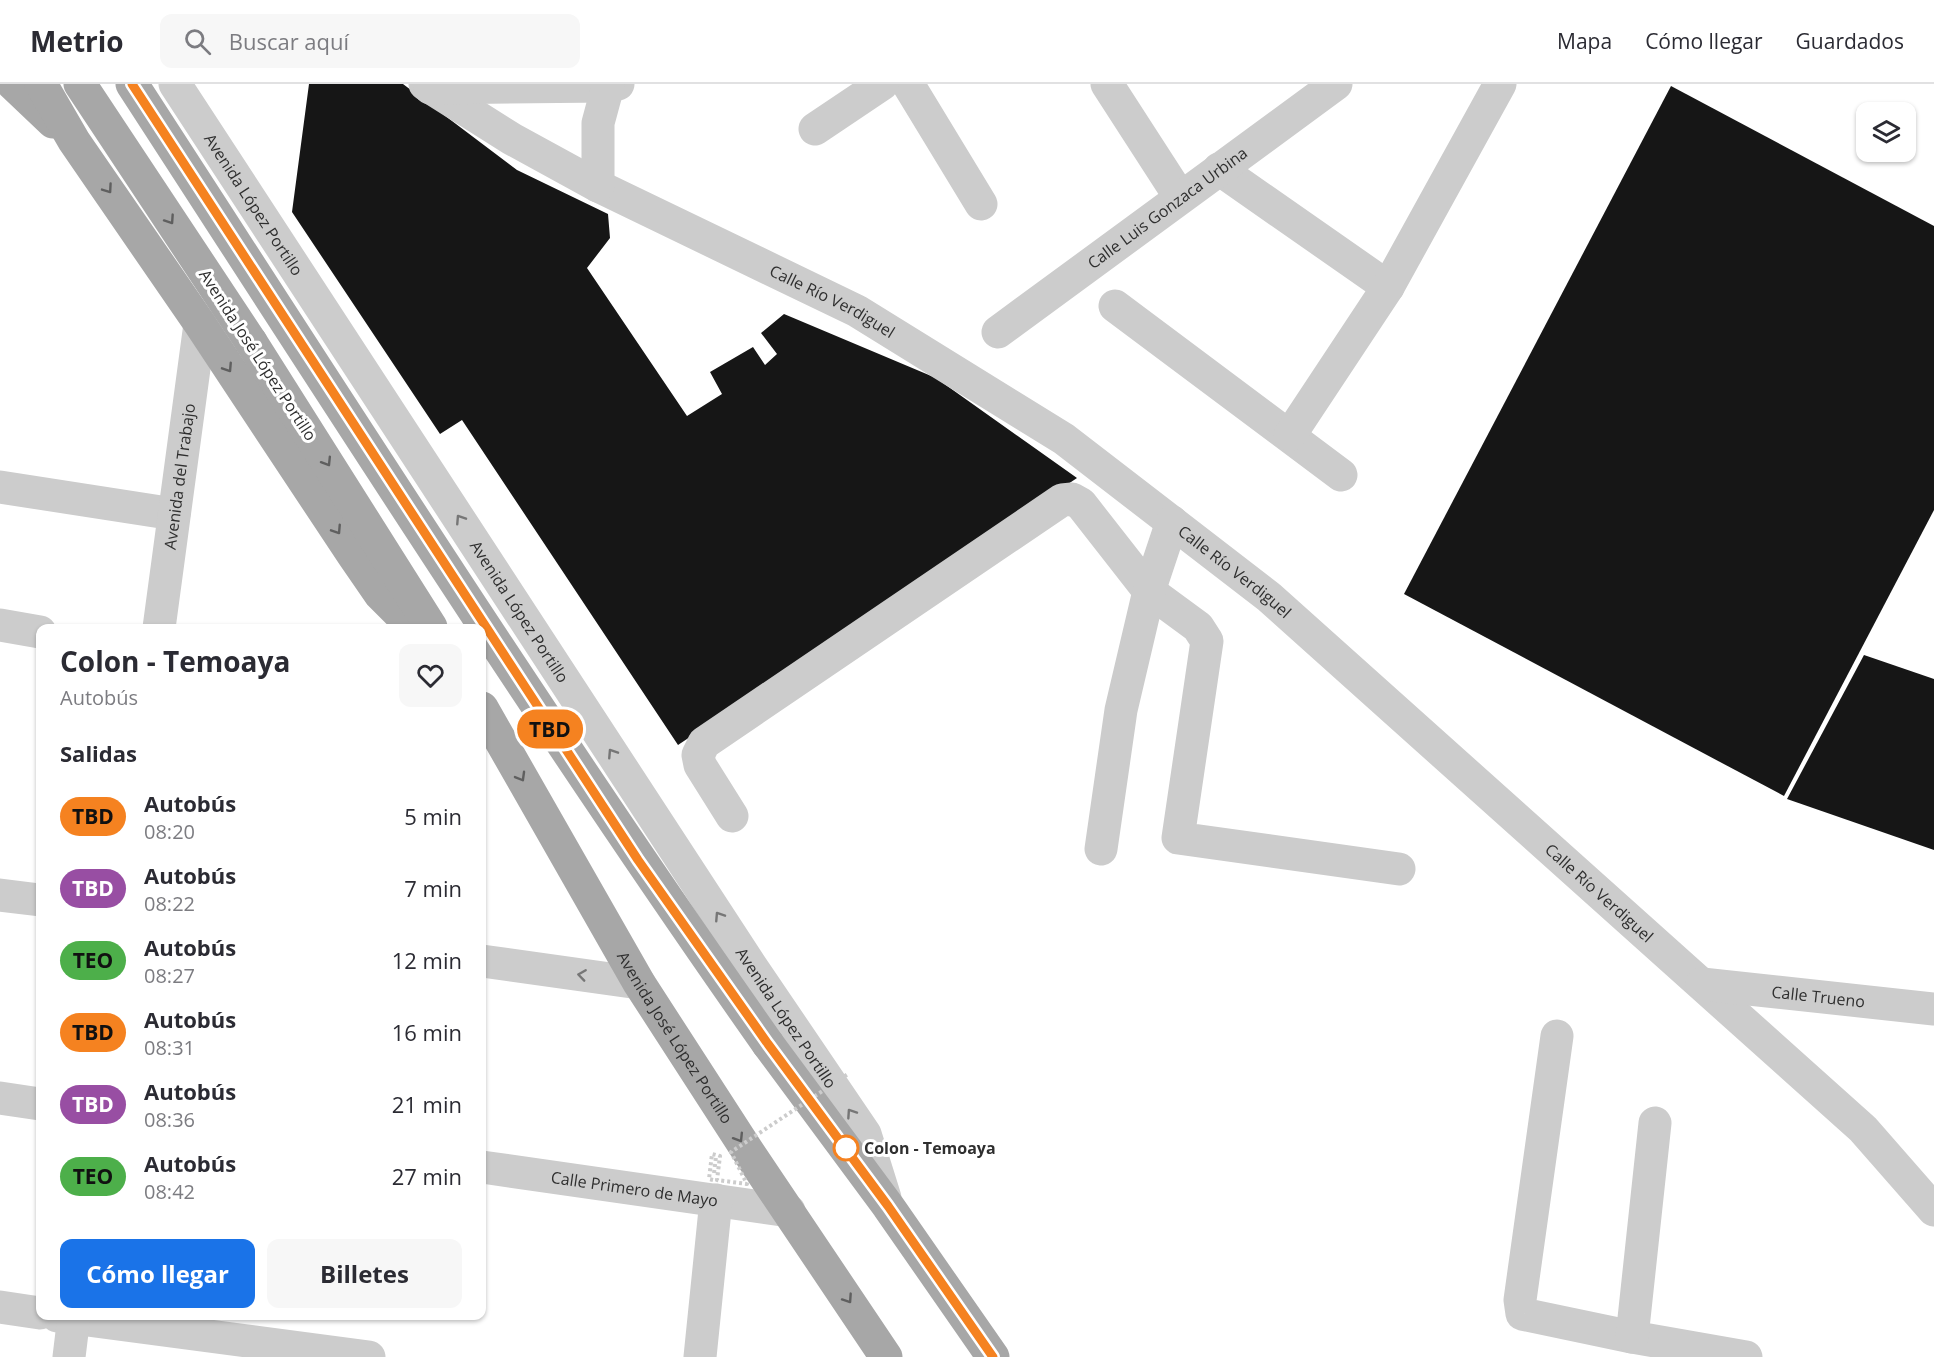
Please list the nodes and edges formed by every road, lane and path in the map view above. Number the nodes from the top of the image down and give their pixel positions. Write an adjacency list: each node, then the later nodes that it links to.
1 (13, 84): 14 (main road)
2 (41, 84): 14 (main road)
3 (80, 84): 31 (main road, Avenida José López Portillo, one-way to 31, bridge)
4 (132, 84): 32 (main road, bridge)
5 (175, 84): 53 (street, Avenida López Portillo, one-way to 5)
6 (882, 84): 13 (street)
7 (908, 84): 18 (street)
8 (1107, 84): 17 (street)
9 (1336, 84): 15 (street, Calle Luis Gonzaca Urbina)
10 (1500, 84): 19 (street)
11 (613, 85): 12 (street); 16 (street)
12 (428, 86): 16 (street, Calle Río Verdiguel)
13 (814, 129)
14 (74, 141): 21 (main road, one-way to 21)
15 (1219, 169): 17 (street, Calle Luis Gonzaca Urbina); 19 (street)
16 (598, 186): 27 (street, Calle Río Verdiguel)
17 (1180, 197): 22 (street, Calle Luis Gonzaca Urbina)
18 (981, 204)
19 (1388, 287): 23 (street)
20 (1115, 306): 23 (street)
21 (200, 324): 26 (street, Avenida del Trabajo); 30 (main road, one-way to 30)
22 (998, 332)
23 (1290, 435): 24 (street)
24 (1341, 475)
25 (0, 487): 26 (street)
26 (174, 514): 29 (street, Avenida del Trabajo)
27 (1172, 522): 28 (street); 44 (street, Calle Río Verdiguel)
28 (1149, 591): 37 (street); 38 (street); 39 (street)
29 (160, 624)
30 (410, 624)
31 (429, 624)
32 (482, 624)
33 (0, 626): 35 (street)
34 (486, 629): 53 (main road, bridge)
35 (36, 631)
36 (486, 715): 43 (main road, Avenida José López Portillo, one-way to 43)
37 (732, 816)
38 (1101, 849)
39 (1399, 869)
40 (0, 895): 41 (street)
41 (36, 900)
42 (486, 962): 43 (street, one-way to 42)
43 (639, 982): 55 (main road, Avenida José López Portillo, one-way to 55)
44 (1702, 984): 45 (street, Calle Trueno); 54 (street, Calle Río Verdiguel)
45 (1934, 1009)
46 (1557, 1036): 60 (street)
47 (848, 1074): 52 (path, bridge)
48 (0, 1098): 49 (street)
49 (36, 1103)
50 (1655, 1123): 60 (street)
51 (486, 1167): 52 (street, Calle Primero de Mayo)
52 (715, 1190): 55 (street, Calle Primero de Mayo); 63 (street)
53 (888, 1206): 65 (main road)
54 (1934, 1210)
55 (789, 1211): 64 (main road, Avenida José López Portillo, one-way to 64)
56 (0, 1307): 57 (street)
57 (36, 1312)
58 (68, 1320): 61 (street)
59 (97, 1320): 62 (street)
60 (1632, 1338): 66 (street)
61 (69, 1357)
62 (369, 1357)
63 (700, 1357)
64 (886, 1357)
65 (993, 1357)
66 (1746, 1357)

